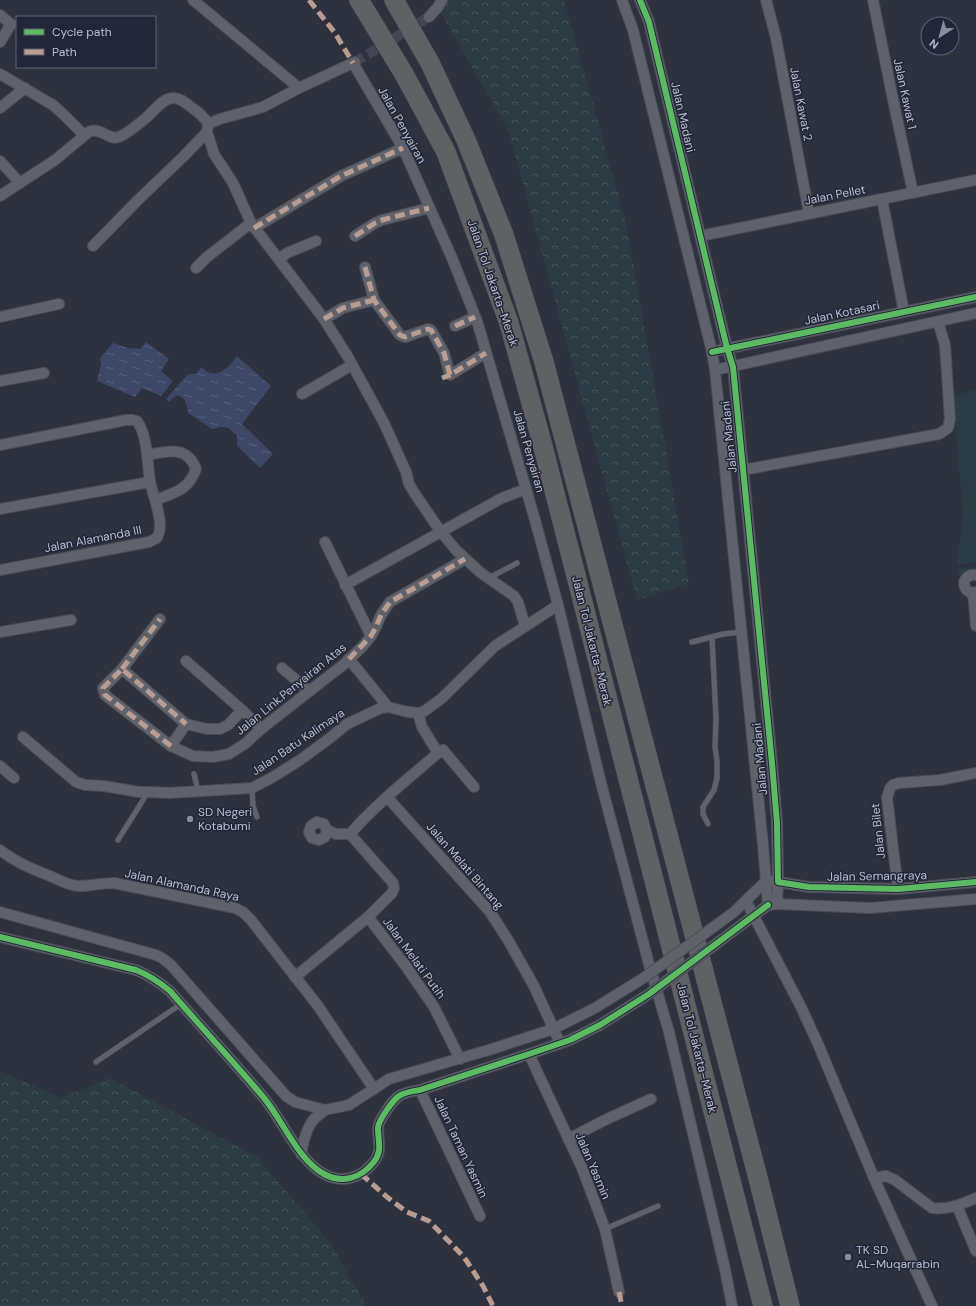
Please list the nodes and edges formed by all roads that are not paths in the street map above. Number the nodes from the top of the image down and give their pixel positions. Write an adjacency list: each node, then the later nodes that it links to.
1 (193, 0): 14 (street)
2 (359, 0): 139 (highway, Jalan Tol Jakarta–Merak)
3 (394, 0): 132 (highway, Jalan Tol Jakarta–Merak)
4 (442, 0): 10 (street)
5 (622, 0): 46 (street, Jalan Madani)
6 (640, 0): 29 (street, Jalan Madani)
7 (766, 0): 26 (street, Jalan Kawat 2)
8 (873, 0): 22 (street, Jalan Kawat 1)
9 (0, 15): 11 (street)
10 (429, 17)
11 (0, 42)
12 (0, 74): 13 (street)
13 (24, 88): 15 (street); 17 (street)
14 (299, 88): 16 (street); 18 (street, Jalan Penyairan)
15 (0, 108)
16 (207, 128): 17 (street); 27 (street); 31 (street)
17 (84, 135): 21 (street)
18 (403, 148): 25 (street, Jalan Penyairan); 27 (street)
19 (0, 161): 21 (street)
20 (976, 180): 22 (street, Jalan Pellet)
21 (20, 183): 23 (street)
22 (913, 193): 24 (street, Jalan Pellet)
23 (0, 196)
24 (882, 199): 26 (street, Jalan Pellet); 38 (street)
25 (429, 208): 28 (street); 41 (street, Jalan Penyairan)
26 (809, 213): 29 (street, Jalan Pellet)
27 (253, 225): 32 (street); 34 (street)
28 (355, 236)
29 (700, 236): 45 (street, Jalan Madani)
30 (316, 240): 32 (street)
31 (93, 246)
32 (279, 259): 42 (street)
33 (365, 267): 36 (street)
34 (196, 268)
35 (976, 297): 38 (street, Jalan Kotasari)
36 (374, 300): 42 (street); 47 (street)
37 (59, 304): 40 (street)
38 (904, 312): 45 (street, Jalan Kotasari)
39 (976, 313): 43 (street)
40 (0, 317)
41 (475, 317): 44 (street); 47 (street, Jalan Penyairan)
42 (324, 319): 48 (street)
43 (938, 322): 49 (street); 56 (street)
44 (455, 326)
45 (727, 348): 46 (street, Jalan Kotasari); 49 (street, Jalan Madani)
46 (712, 352): 50 (street, Jalan Madani)
47 (486, 353): 58 (street, Jalan Penyairan)
48 (352, 365): 53 (street); 61 (street)
49 (732, 367): 50 (street); 56 (street, Jalan Madani)
50 (715, 370): 76 (street, Jalan Madani)
51 (44, 373): 52 (street)
52 (0, 380)
53 (302, 394)
54 (0, 445): 55 (street, Jalan Alamanda III)
55 (147, 455): 57 (street, Jalan Alamanda III); 59 (street)
56 (743, 470): 109 (street, Jalan Madani)
57 (150, 482): 59 (street, Jalan Alamanda III); 60 (street)
58 (526, 489): 61 (street); 70 (street, Jalan Penyairan)
59 (156, 500): 65 (street, Jalan Alamanda III)
60 (0, 509)
61 (441, 532): 63 (street); 68 (street)
62 (325, 542): 68 (street)
63 (465, 559): 67 (street); 77 (street, Jalan Link.Penyairan Atas)
64 (517, 563): 67 (lane)
65 (0, 570)
66 (976, 575): 69 (street)
67 (489, 578): 73 (street)
68 (345, 585): 77 (street)
69 (974, 593): 74 (street)
70 (558, 605): 73 (street); 142 (street, Jalan Penyairan)
71 (160, 619): 83 (street)
72 (71, 620): 75 (street)
73 (525, 626): 87 (street)
74 (976, 626)
75 (0, 632)
76 (741, 632): 78 (lane); 108 (street, Jalan Madani)
77 (371, 636): 80 (street, Jalan Link.Penyairan Atas)
78 (712, 638): 79 (lane); 103 (lane)
79 (692, 642)
80 (349, 659): 84 (street, Jalan Link.Penyairan Atas); 85 (street)
81 (186, 661): 86 (street)
82 (282, 668): 84 (street)
83 (122, 669): 88 (street); 91 (street, Jalan Link.Penyairan Atas)
84 (309, 691): 89 (street, Jalan Link.Penyairan Atas)
85 (388, 707): 87 (street); 98 (street, Jalan Batu Kalimaya)
86 (242, 710): 88 (street); 89 (street)
87 (418, 713): 92 (street)
88 (186, 724): 91 (street)
89 (261, 729): 91 (street, Jalan Link.Penyairan Atas)
90 (23, 737): 100 (street, Jalan Batu Kalimaya)
91 (172, 746)
92 (438, 753): 97 (street); 101 (street)
93 (0, 766): 96 (street)
94 (976, 773): 111 (street, Jalan Bilet)
95 (194, 774): 99 (lane)
96 (14, 778)
97 (474, 787)
98 (252, 788): 99 (street, Jalan Batu Kalimaya); 102 (lane)
99 (198, 791): 100 (street, Jalan Batu Kalimaya)
100 (148, 792): 106 (lane)
101 (387, 797): 105 (street); 121 (street, Jalan Melati Bintang)
102 (257, 817)
103 (708, 824)
104 (327, 830): 105 (street)
105 (350, 834): 117 (street)
106 (118, 840)
107 (0, 850): 119 (street, Jalan Alamanda Raya)
108 (766, 881): 109 (street, Jalan Semangraya); 113 (street); 114 (street, Jalan Madani)
109 (778, 882): 111 (street, Jalan Semangraya); 114 (street, Jalan Madani)
110 (976, 882): 111 (street, Jalan Semangraya)
111 (898, 889)
112 (976, 899): 114 (street)
113 (746, 901): 116 (street); 121 (street, bridge)
114 (773, 905): 116 (street)
115 (0, 912): 129 (street)
116 (753, 916): 122 (street, bridge); 133 (street)
117 (368, 917): 119 (street); 124 (street, Jalan Melati Putih)
118 (0, 938): 120 (street)
119 (295, 977): 126 (street, Jalan Alamanda Raya)
120 (181, 1004): 125 (lane); 131 (street)
121 (553, 1029): 122 (street, Jalan Melati Bintang); 124 (street)
122 (560, 1043): 123 (street)
123 (529, 1054): 127 (street); 130 (street, Jalan Yasmin)
124 (460, 1058): 126 (street)
125 (96, 1062)
126 (374, 1089): 129 (street)
127 (420, 1090): 131 (street); 137 (street, Jalan Taman Yasmin)
128 (651, 1099): 130 (street)
129 (325, 1110): 131 (street)
130 (568, 1140): 138 (street, Jalan Yasmin)
131 (302, 1154)
132 (758, 1178): 145 (highway, Jalan Tol Jakarta–Merak); 146 (highway)
133 (874, 1178): 136 (street); 147 (street)
134 (976, 1198): 136 (street)
135 (658, 1206): 138 (lane)
136 (958, 1206): 140 (street)
137 (480, 1216)
138 (605, 1229): 141 (street, Jalan Yasmin)
139 (747, 1247): 143 (highway); 144 (highway, Jalan Tol Jakarta–Merak)
140 (976, 1251)
141 (619, 1292)
142 (732, 1306)
143 (756, 1306)
144 (763, 1306)
145 (790, 1306)
146 (803, 1306)
147 (932, 1306)

